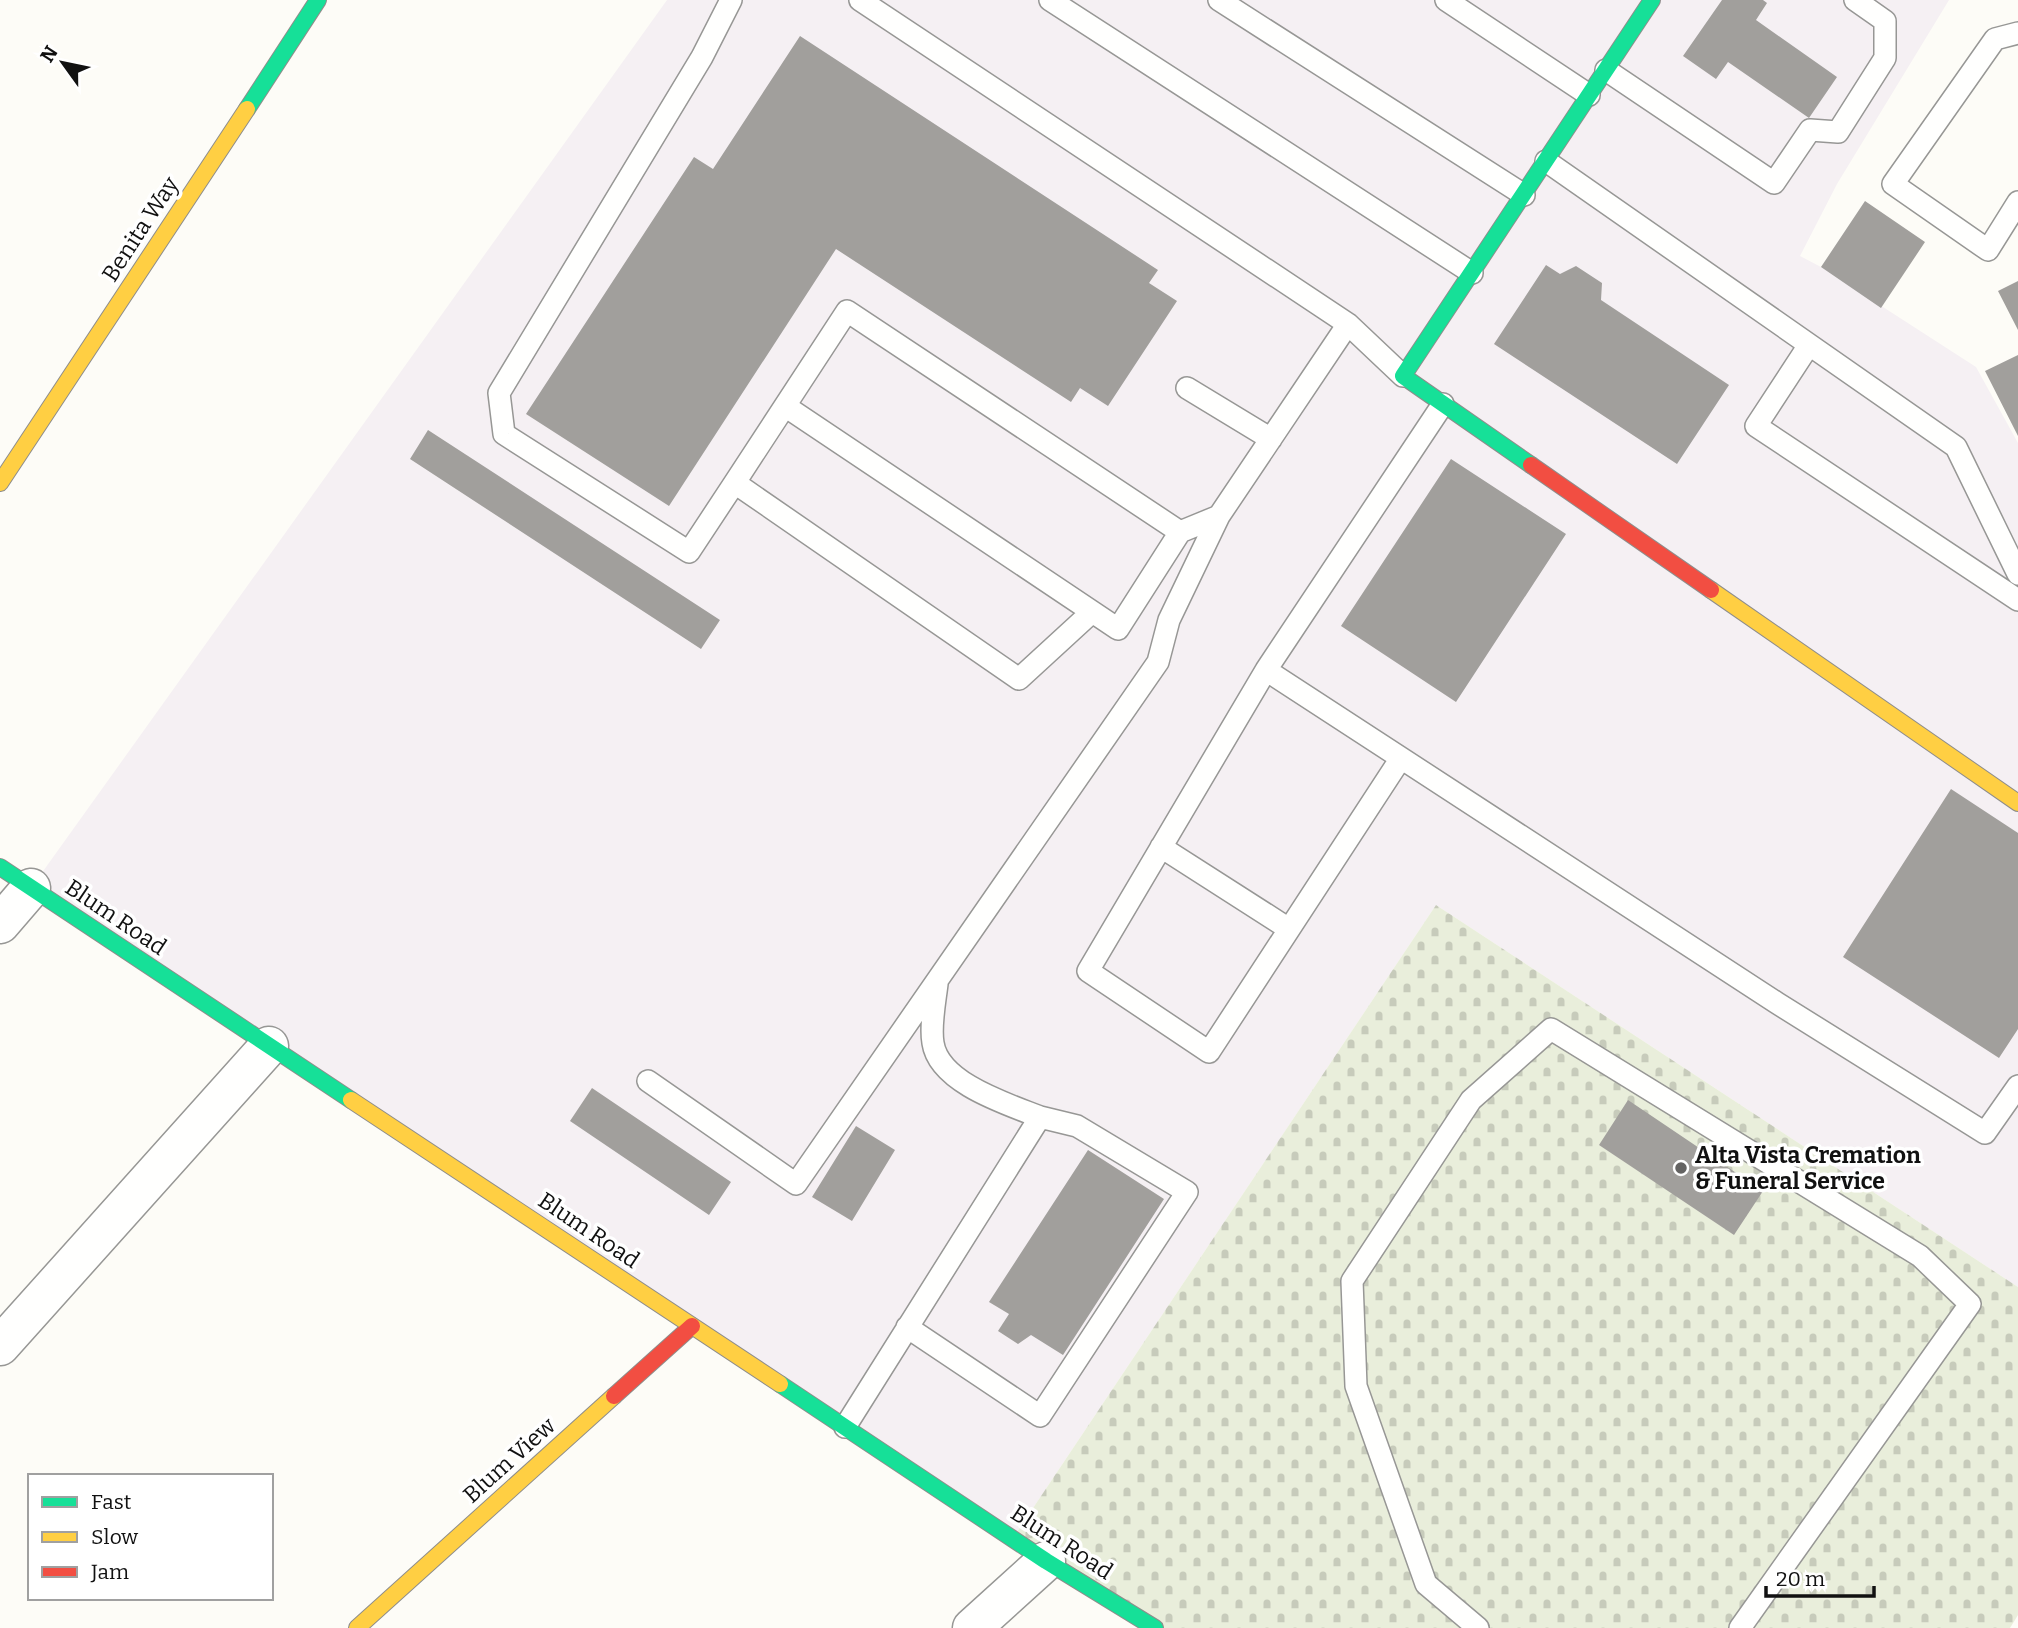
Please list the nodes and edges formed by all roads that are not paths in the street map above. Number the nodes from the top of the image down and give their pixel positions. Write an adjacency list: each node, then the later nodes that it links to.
1 (318, 0): 23 (street, Benita Way)
2 (731, 0): 24 (lane)
3 (860, 0): 16 (lane)
4 (1050, 0): 15 (lane)
5 (1219, 0): 13 (lane)
6 (1446, 0): 11 (lane)
7 (1652, 0): 10 (street)
8 (1855, 0): 10 (lane)
9 (2018, 33): 14 (lane)
10 (1606, 69): 11 (street)
11 (1589, 95): 12 (street)
12 (1546, 161): 13 (street); 17 (lane)
13 (1524, 195): 15 (street)
14 (2018, 202)
15 (1472, 273): 18 (street)
16 (1348, 324): 18 (lane); 22 (lane)
17 (1809, 345): 27 (lane); 28 (lane)
18 (1403, 376): 20 (street)
19 (1187, 388): 22 (lane)
20 (1443, 404): 30 (lane); 32 (street)
21 (785, 406): 24 (lane); 26 (lane); 29 (lane)
22 (1271, 439): 25 (lane)
23 (0, 483)
24 (735, 483): 29 (lane)
25 (1219, 516): 26 (lane); 38 (lane)
26 (1180, 532): 29 (lane)
27 (2018, 574)
28 (2018, 600)
29 (1092, 612)
30 (1266, 670): 31 (lane); 33 (lane)
31 (1401, 758): 37 (lane); 41 (lane)
32 (2018, 803)
33 (1161, 847): 37 (lane); 37 (lane)
34 (0, 867): 35 (street, Blum Road)
35 (31, 888): 36 (street); 39 (street, Blum Road)
36 (0, 924)
37 (1289, 929)
38 (937, 981): 40 (lane); 42 (lane)
39 (270, 1046): 43 (street, Blum Road); 45 (street)
40 (648, 1081)
41 (2018, 1086)
42 (1040, 1117): 44 (lane); 44 (lane)
43 (692, 1326): 46 (street, Blum Road); 48 (street, Blum View)
44 (907, 1327): 46 (lane)
45 (0, 1346)
46 (845, 1427): 47 (street, Blum Road)
47 (1046, 1561): 49 (street); 50 (street, Blum Road)
48 (357, 1628)
49 (972, 1628)
50 (1155, 1628)
51 (1478, 1628): 52 (lane)
52 (1740, 1628)

